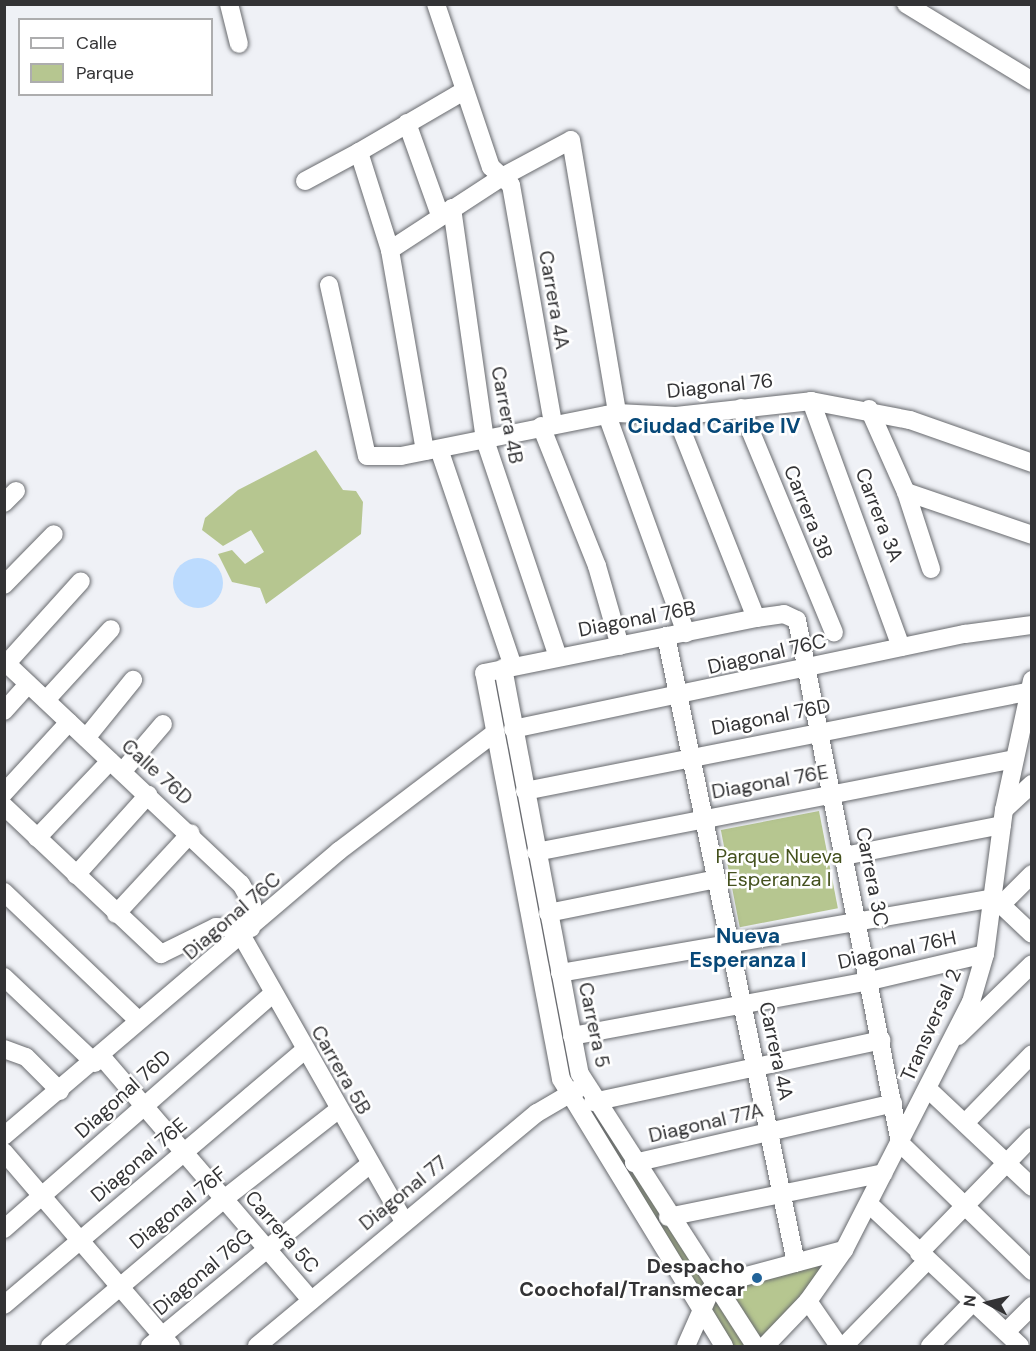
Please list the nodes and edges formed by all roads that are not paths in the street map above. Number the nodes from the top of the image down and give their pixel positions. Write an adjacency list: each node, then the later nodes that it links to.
1 (228, 4): 4 (street)
2 (436, 4): 6 (street)
3 (906, 4): 5 (street)
4 (239, 44)
5 (1032, 81)
6 (462, 92): 7 (street); 10 (street)
7 (407, 123): 8 (street); 11 (street, Carrera 4B)
8 (358, 152): 9 (street); 12 (street, Carrera 5)
9 (305, 181)
10 (507, 181): 11 (street); 17 (street); 19 (street, Carrera 4A)
11 (446, 212): 12 (street); 20 (street, Carrera 4B)
12 (390, 250): 21 (street, Carrera 5)
13 (329, 285): 21 (street, Diagonal 76)
14 (811, 401): 15 (street, Diagonal 76); 16 (street, Diagonal 76); 37 (street, Carrera 3A)
15 (741, 408): 18 (street, Diagonal 76); 34 (street, Carrera 3B)
16 (869, 409): 22 (street, Diagonal 76); 23 (street)
17 (612, 414): 18 (street, Diagonal 76); 19 (street, Diagonal 76); 33 (street)
18 (676, 416): 29 (street)
19 (547, 425): 20 (street, Diagonal 76); 36 (street)
20 (485, 440): 21 (street, Diagonal 76); 38 (street, Carrera 4B)
21 (432, 450): 40 (street, Carrera 5)
22 (1032, 463)
23 (906, 492): 25 (street); 26 (street)
24 (54, 534): 28 (street)
25 (1032, 535)
26 (931, 569)
27 (81, 581): 39 (street)
28 (4, 585)
29 (756, 618): 30 (street, Diagonal 76B); 33 (street, Diagonal 76B)
30 (797, 620): 41 (street, Carrera 3C)
31 (1032, 625): 37 (street, Diagonal 76C)
32 (111, 629): 46 (street)
33 (686, 633): 35 (street, Diagonal 76B)
34 (834, 633)
35 (666, 636): 36 (street, Diagonal 76B); 45 (street, Carrera 4A)
36 (620, 646): 38 (street, Diagonal 76B)
37 (901, 647): 41 (street, Diagonal 76C)
38 (558, 657): 40 (street, Diagonal 76B)
39 (6, 662): 43 (street, Calle 76D)
40 (508, 667): 50 (street, Carrera 5); 52 (street, Diagonal 76B)
41 (809, 668): 45 (street, Diagonal 76C); 51 (street, Carrera 3C)
42 (133, 680): 53 (street)
43 (28, 684): 46 (street, Calle 76D); 47 (street)
44 (1029, 686): 51 (street, Diagonal 76D); 55 (street, Transversal 2)
45 (678, 697): 50 (street, Diagonal 76C); 54 (street, Carrera 4A)
46 (46, 700): 48 (street, Calle 76D)
47 (4, 711)
48 (69, 722): 53 (street, Calle 76D); 61 (street)
49 (163, 724): 56 (street)
50 (513, 729): 58 (street, Carrera 5)
51 (820, 731): 54 (street, Diagonal 76D); 59 (street, Carrera 3C)
52 (493, 734): 76 (street, Diagonal 76C); 97 (street)
53 (86, 738): 56 (street, Calle 76D)
54 (690, 755): 58 (street, Diagonal 76D); 62 (street, Carrera 4A)
55 (1013, 759): 59 (street, Diagonal 76E); 63 (street, Transversal 2)
56 (116, 766): 60 (street, Calle 76D); 65 (street)
57 (1032, 784): 63 (street)
58 (525, 791): 66 (street, Carrera 5)
59 (832, 794): 62 (street, Diagonal 76E); 67 (street, Carrera 3C)
60 (148, 795): 64 (street, Calle 76D); 69 (street)
61 (6, 806): 65 (street)
62 (703, 816): 66 (street, Diagonal 76E); 70 (street, Carrera 4A)
63 (1003, 817): 67 (street); 72 (street, Transversal 2)
64 (191, 832): 74 (street); 76 (street, Calle 76D)
65 (38, 838): 69 (street)
66 (536, 852): 73 (street, Carrera 5)
67 (844, 856): 75 (street, Carrera 3C)
68 (1032, 874): 72 (street)
69 (76, 875): 74 (street)
70 (716, 879): 73 (street); 78 (street, Carrera 4A)
71 (4, 892): 86 (street)
72 (998, 901): 75 (street); 77 (street); 79 (street, Transversal 2)
73 (548, 913): 81 (street, Carrera 5)
74 (116, 914): 76 (street)
75 (858, 921): 78 (street); 83 (street, Carrera 3C)
76 (245, 932): 84 (street, Carrera 5B); 93 (street, Diagonal 76C)
77 (1032, 934)
78 (731, 945): 81 (street); 85 (street, Carrera 4A)
79 (985, 954): 83 (street, Diagonal 76H); 89 (street, Transversal 2)
80 (1032, 964): 89 (street)
81 (560, 973): 87 (street, Carrera 5)
82 (4, 977): 93 (street, Carrera 5C)
83 (870, 981): 85 (street, Diagonal 76H); 88 (street, Carrera 3C)
84 (272, 994): 91 (street, Carrera 5B); 100 (street, Diagonal 76D)
85 (742, 1002): 87 (street, Diagonal 76H); 94 (street, Carrera 4A)
86 (137, 1018)
87 (572, 1036): 98 (street, Carrera 5)
88 (881, 1040): 94 (street, Diagonal 77); 99 (street, Carrera 3C)
89 (952, 1042): 95 (street, Transversal 2)
90 (4, 1049): 96 (street)
91 (304, 1050): 101 (street, Carrera 5B); 107 (street, Diagonal 76E)
92 (1032, 1054): 102 (street)
93 (98, 1060): 96 (street, Diagonal 76C); 100 (street, Carrera 5C)
94 (756, 1066): 98 (street, Diagonal 77); 104 (street, Carrera 4A)
95 (928, 1089): 102 (street); 106 (street, Transversal 2)
96 (60, 1091): 103 (street, Diagonal 76C)
97 (567, 1094): 98 (street, Diagonal 77); 120 (street, Diagonal 77); 135 (street)
98 (589, 1094): 109 (street, Carrera 5)
99 (893, 1103): 104 (street, Diagonal 77A); 106 (street, Carrera 3C)
100 (143, 1104): 107 (street, Carrera 5C); 115 (street, Diagonal 76D)
101 (338, 1110): 111 (street, Carrera 5B); 116 (street, Diagonal 76F)
102 (965, 1123): 110 (street)
103 (7, 1130)
104 (771, 1131): 109 (street, Diagonal 77A); 114 (street, Carrera 4A)
105 (1032, 1137): 110 (street)
106 (900, 1143): 112 (street, Transversal 2); 118 (street)
107 (183, 1151): 116 (street, Carrera 5C); 122 (street, Diagonal 76E)
108 (4, 1152): 115 (street)
109 (634, 1163): 119 (street, Carrera 5)
110 (1004, 1163): 113 (street); 118 (street)
111 (369, 1165): 120 (street, Carrera 5B); 123 (street, Diagonal 76G)
112 (884, 1173): 114 (street); 117 (street, Transversal 2)
113 (1032, 1187)
114 (783, 1195): 119 (street); 126 (street, Carrera 4A)
115 (42, 1196): 121 (street, Diagonal 76D); 122 (street)
116 (224, 1198): 123 (street, Carrera 5C); 128 (street, Diagonal 76F)
117 (869, 1204): 124 (street, Transversal 2); 125 (street)
118 (962, 1206): 125 (street); 127 (street)
119 (668, 1217): 129 (street, Carrera 5)
120 (404, 1221): 130 (street, Diagonal 77)
121 (4, 1229)
122 (80, 1240): 128 (street); 133 (street, Diagonal 76E)
123 (267, 1247): 130 (street, Carrera 5C); 137 (street, Diagonal 76G)
124 (844, 1250): 126 (street); 131 (street, Transversal 2)
125 (923, 1257): 132 (street); 145 (street)
126 (796, 1263): 129 (street)
127 (1032, 1271)
128 (118, 1285): 137 (street); 138 (street, Diagonal 76F)
129 (713, 1285): 135 (street); 142 (street, Carrera 5)
130 (311, 1300): 139 (street, Diagonal 77)
131 (808, 1301): 143 (street, Transversal 2); 144 (street)
132 (973, 1302): 136 (street); 146 (street)
133 (4, 1305)
134 (1032, 1306): 136 (street)
135 (700, 1308): 140 (street); 141 (street)
136 (1006, 1332): 147 (street)
137 (161, 1343)
138 (50, 1347)
139 (258, 1347)
140 (686, 1347)
141 (724, 1347)
142 (755, 1347)
143 (765, 1347)
144 (839, 1347)
145 (844, 1347)
146 (930, 1347)
147 (1020, 1347)

